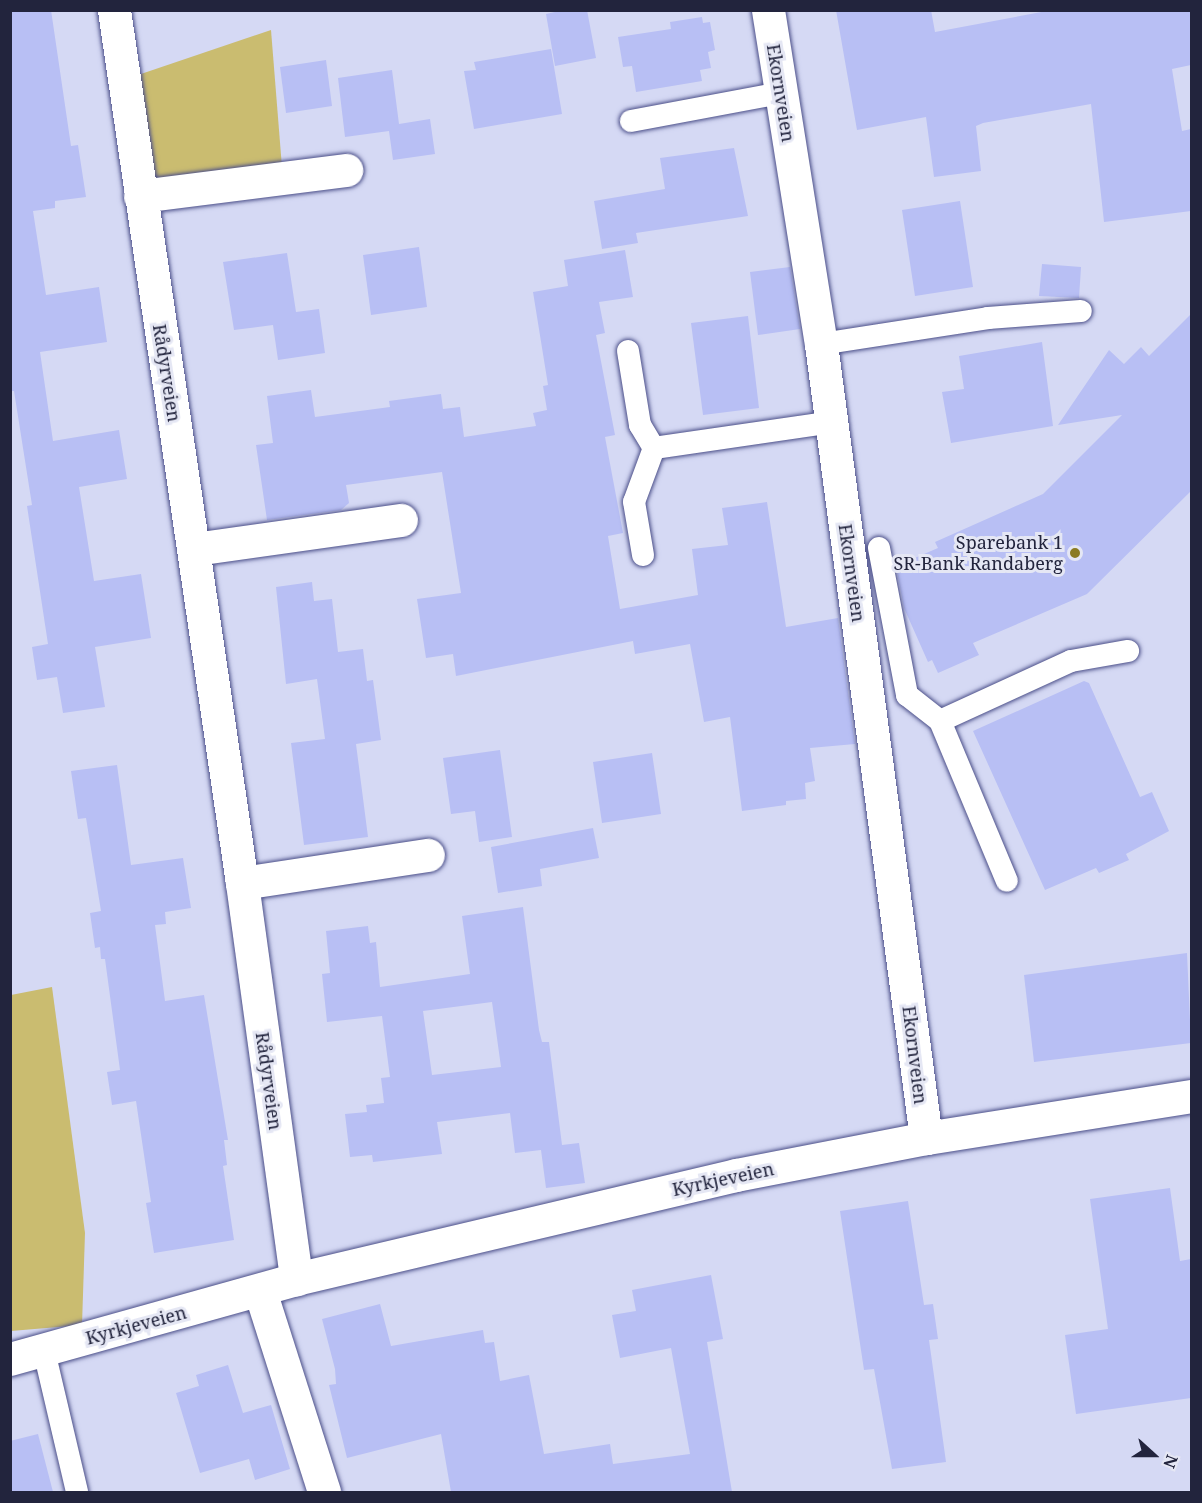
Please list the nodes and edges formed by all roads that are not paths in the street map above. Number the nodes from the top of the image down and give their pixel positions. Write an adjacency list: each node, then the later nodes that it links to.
1 (114, 10): 6 (street, Rådyrveien)
2 (768, 10): 3 (street, Ekornveien)
3 (780, 93): 4 (lane); 8 (street, Ekornveien)
4 (631, 121)
5 (346, 170): 6 (street)
6 (140, 196): 14 (street, Rådyrveien)
7 (1081, 311): 8 (lane)
8 (821, 344): 10 (street, Ekornveien)
9 (628, 351): 11 (lane)
10 (832, 422): 11 (lane); 22 (street, Ekornveien)
11 (654, 448): 15 (lane)
12 (401, 520): 14 (street)
13 (879, 548): 17 (lane)
14 (194, 549): 20 (street, Rådyrveien)
15 (643, 555)
16 (1128, 651): 17 (lane)
17 (940, 721): 19 (lane)
18 (428, 855): 20 (street)
19 (1007, 881)
20 (242, 883): 23 (street, Rådyrveien)
21 (1191, 1096): 22 (street, Kyrkjeveien)
22 (926, 1138): 23 (street, Kyrkjeveien)
23 (296, 1279): 24 (street, Kyrkjeveien)
24 (261, 1291): 25 (street, Kyrkjeveien); 28 (street)
25 (44, 1351): 26 (street, Kyrkjeveien); 27 (lane)
26 (10, 1359)
27 (77, 1492)
28 (324, 1492)

